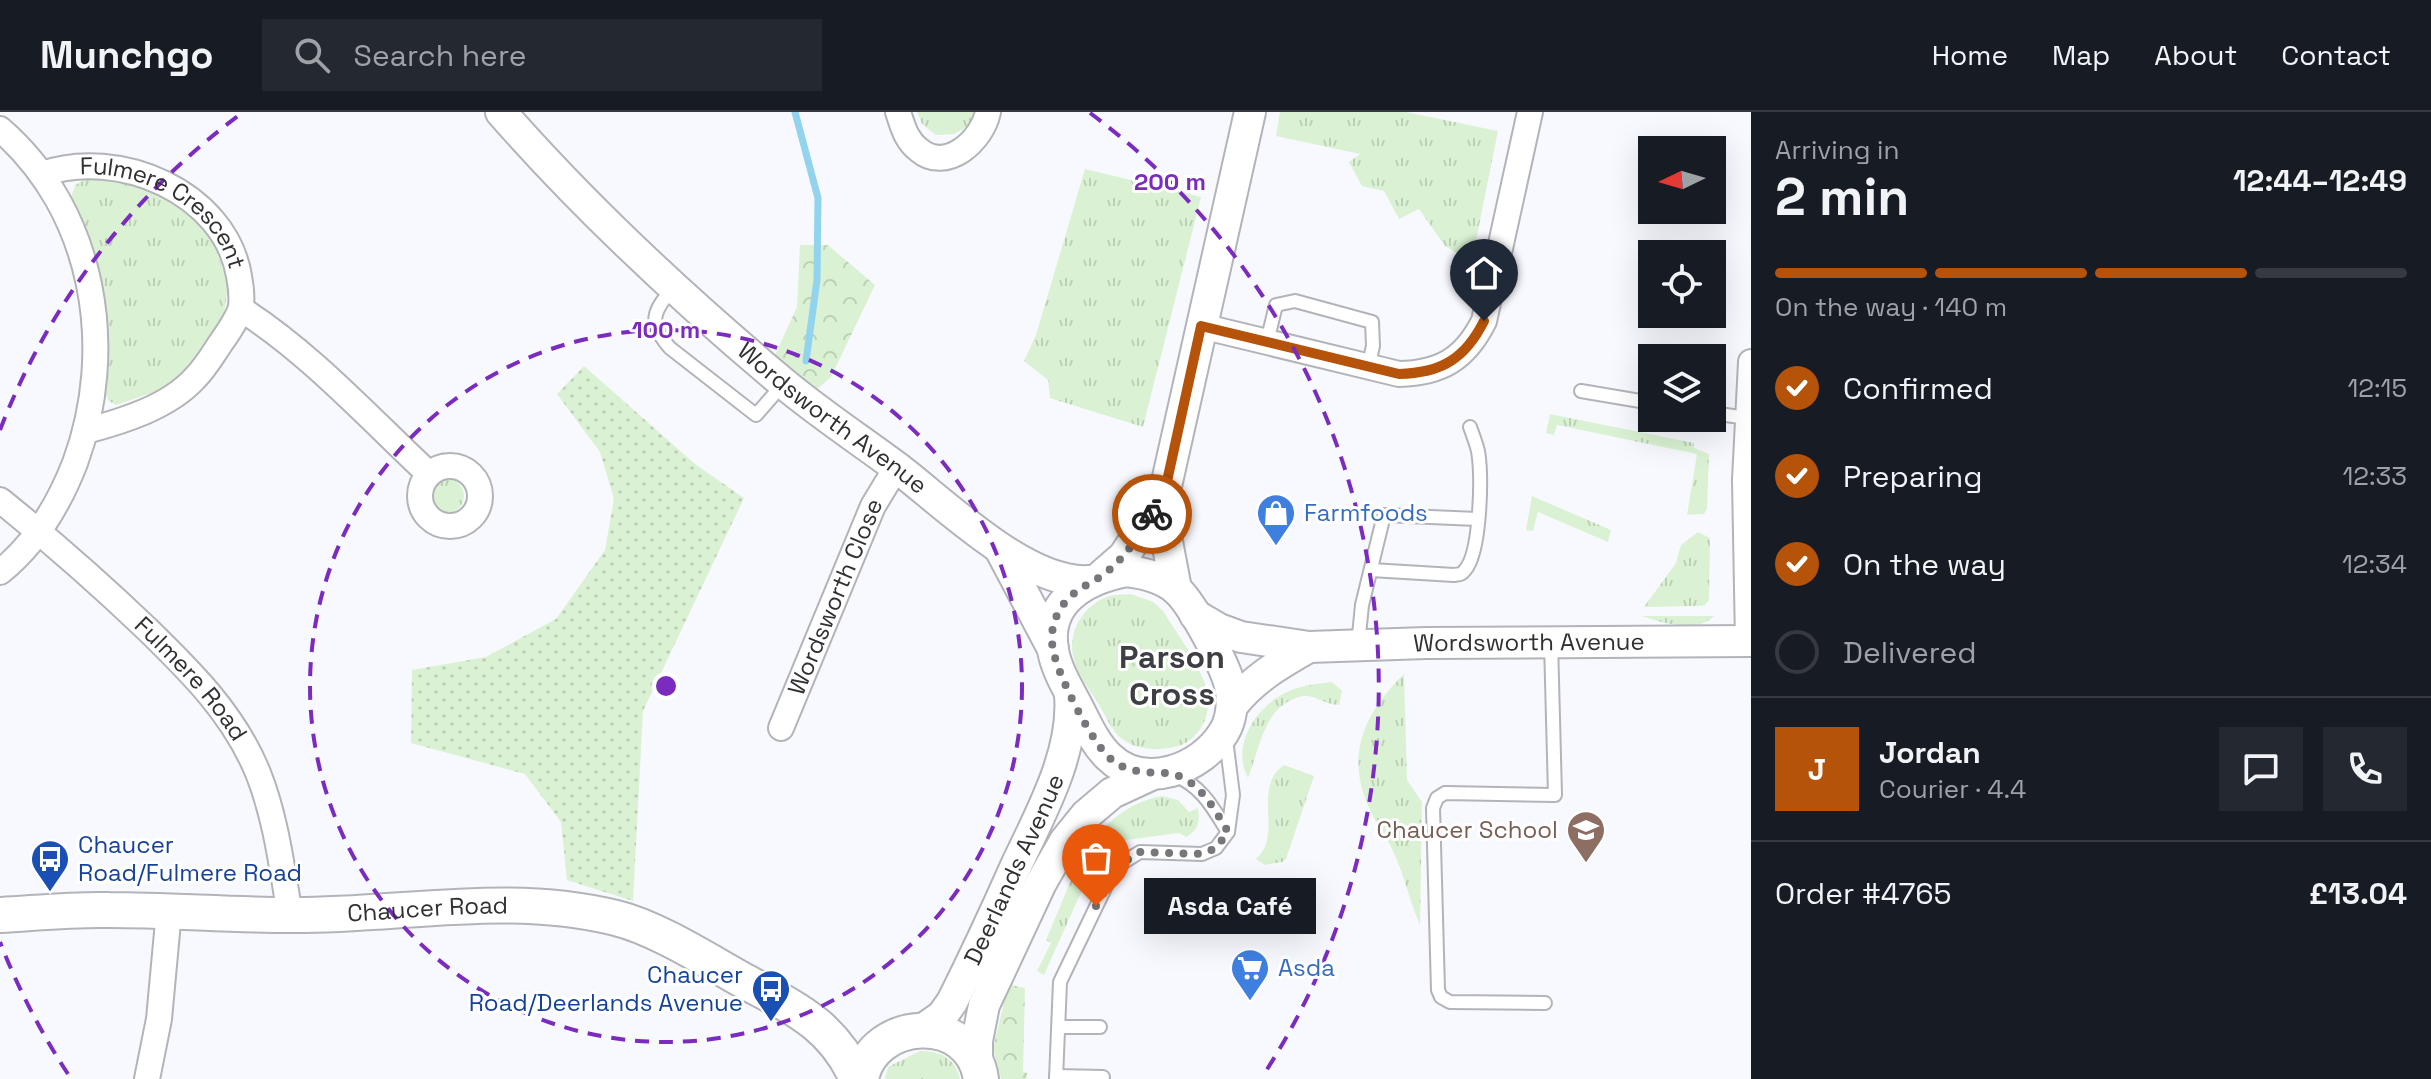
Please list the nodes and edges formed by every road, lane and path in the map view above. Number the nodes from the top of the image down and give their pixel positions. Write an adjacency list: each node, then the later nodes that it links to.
1 (501, 112): 8 (street, Wordsworth Avenue)
2 (898, 112): 3 (street)
3 (988, 112)
4 (1250, 112): 10 (street)
5 (1530, 112): 13 (street)
6 (0, 129): 7 (street, Fulmere Crescent)
7 (42, 174): 9 (street, Fulmere Crescent); 20 (street, Fulmere Crescent)
8 (675, 286): 14 (street, Wordsworth Avenue); 14 (lane)
9 (241, 309): 20 (street, Fulmere Crescent); 22 (street, Fulmere Crescent)
10 (1201, 326): 11 (street); 23 (street)
11 (1267, 342): 13 (street); 13 (lane)
12 (1751, 362): 19 (street)
13 (1368, 368)
14 (784, 383): 21 (street, Wordsworth Avenue)
15 (1581, 391): 16 (lane)
16 (1638, 401)
17 (1726, 420): 19 (lane)
18 (1470, 427): 25 (lane)
19 (1748, 430): 33 (street)
20 (86, 431): 26 (street, Fulmere Crescent)
21 (896, 468): 27 (street, Wordsworth Avenue); 40 (street, Wordsworth Close)
22 (429, 474)
23 (1164, 495): 30 (street); 31 (street)
24 (0, 500): 26 (street, Fulmere Road)
25 (1477, 519): 28 (lane); 28 (lane)
26 (38, 531): 29 (street, Fulmere Crescent); 45 (street, Fulmere Road)
27 (1000, 549): 30 (street, Wordsworth Avenue); 37 (street, Wordsworth Avenue)
28 (1371, 570): 35 (lane)
29 (0, 572)
30 (1095, 579): 31 (street); 37 (street)
31 (1176, 589): 32 (street)
32 (1195, 615): 36 (street, Wordsworth Avenue); 39 (street)
33 (1750, 641): 34 (street, Wordsworth Avenue)
34 (1551, 642): 35 (street, Wordsworth Avenue); 46 (lane)
35 (1358, 645): 36 (street, Wordsworth Avenue)
36 (1309, 647): 39 (street, Wordsworth Avenue)
37 (1053, 649): 38 (street)
38 (1070, 692): 41 (street); 50 (street, Deerlands Avenue)
39 (1229, 718): 41 (street); 42 (lane)
40 (781, 728)
41 (1160, 773): 42 (lane); 52 (street, Deerlands Avenue)
42 (1228, 832): 47 (lane)
43 (169, 911): 44 (main road, Chaucer Road); 45 (main road, Chaucer Road); 55 (street)
44 (0, 915)
45 (290, 915): 49 (main road, Chaucer Road)
46 (1545, 1003)
47 (1059, 1027): 48 (lane); 54 (lane)
48 (1100, 1027)
49 (825, 1029): 51 (main road, Chaucer Road); 56 (main road, Chaucer Road)
50 (922, 1030): 51 (main road); 52 (main road)
51 (889, 1041): 56 (main road)
52 (979, 1071)
53 (1103, 1077): 54 (lane)
54 (1056, 1078)
55 (147, 1079)
56 (859, 1079)

